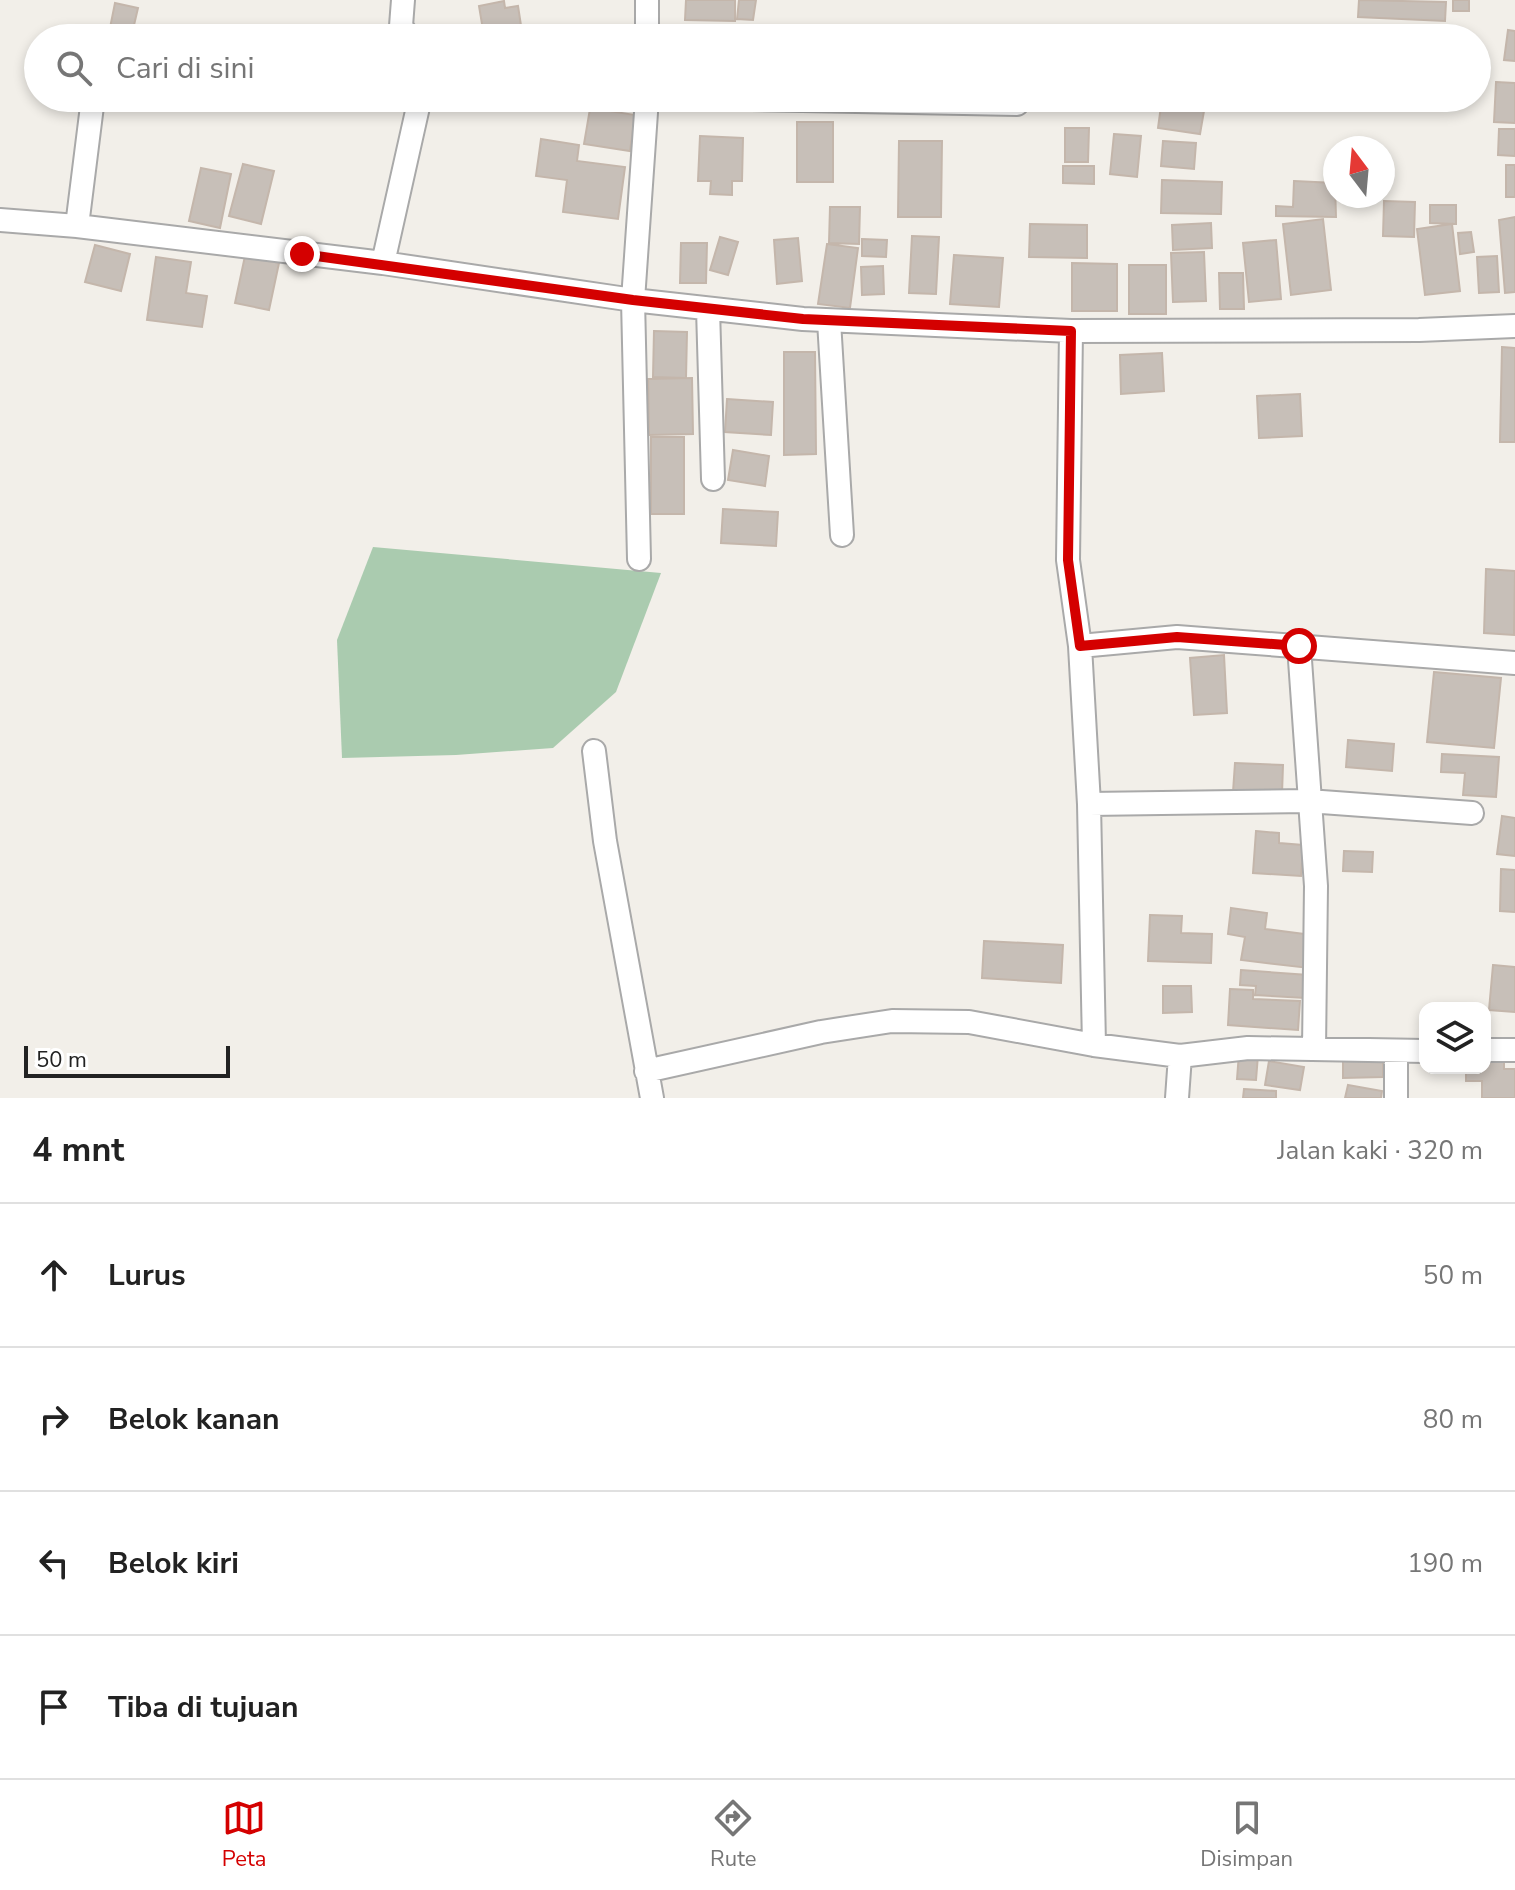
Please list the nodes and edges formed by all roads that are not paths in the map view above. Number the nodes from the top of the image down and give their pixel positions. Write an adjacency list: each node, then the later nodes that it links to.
1 (403, 0): 3 (street)
2 (647, 0): 4 (street)
3 (401, 24)
4 (647, 24)
5 (91, 112): 9 (street)
6 (417, 112): 10 (street)
7 (646, 112): 11 (street)
8 (0, 220): 9 (street)
9 (77, 226): 10 (street)
10 (383, 263): 11 (street)
11 (633, 300): 12 (street); 18 (street)
12 (708, 309): 13 (street); 16 (street)
13 (829, 321): 15 (street); 17 (street)
14 (1515, 326): 15 (street)
15 (1071, 331): 19 (street)
16 (713, 479)
17 (842, 535)
18 (639, 559)
19 (1080, 646): 20 (street); 24 (street)
20 (1299, 646): 21 (street); 23 (street)
21 (1515, 663)
22 (594, 751): 33 (street)
23 (1308, 801): 24 (street); 25 (street); 27 (street)
24 (1089, 804): 26 (street)
25 (1472, 813)
26 (1094, 1045): 32 (street); 33 (street)
27 (1314, 1049): 30 (street); 32 (street)
28 (1491, 1050): 29 (street)
29 (1515, 1050)
30 (1396, 1051): 31 (street); 36 (street)
31 (1419, 1051)
32 (1180, 1056): 35 (street)
33 (646, 1071): 34 (street)
34 (652, 1098)
35 (1177, 1098)
36 (1396, 1098)

